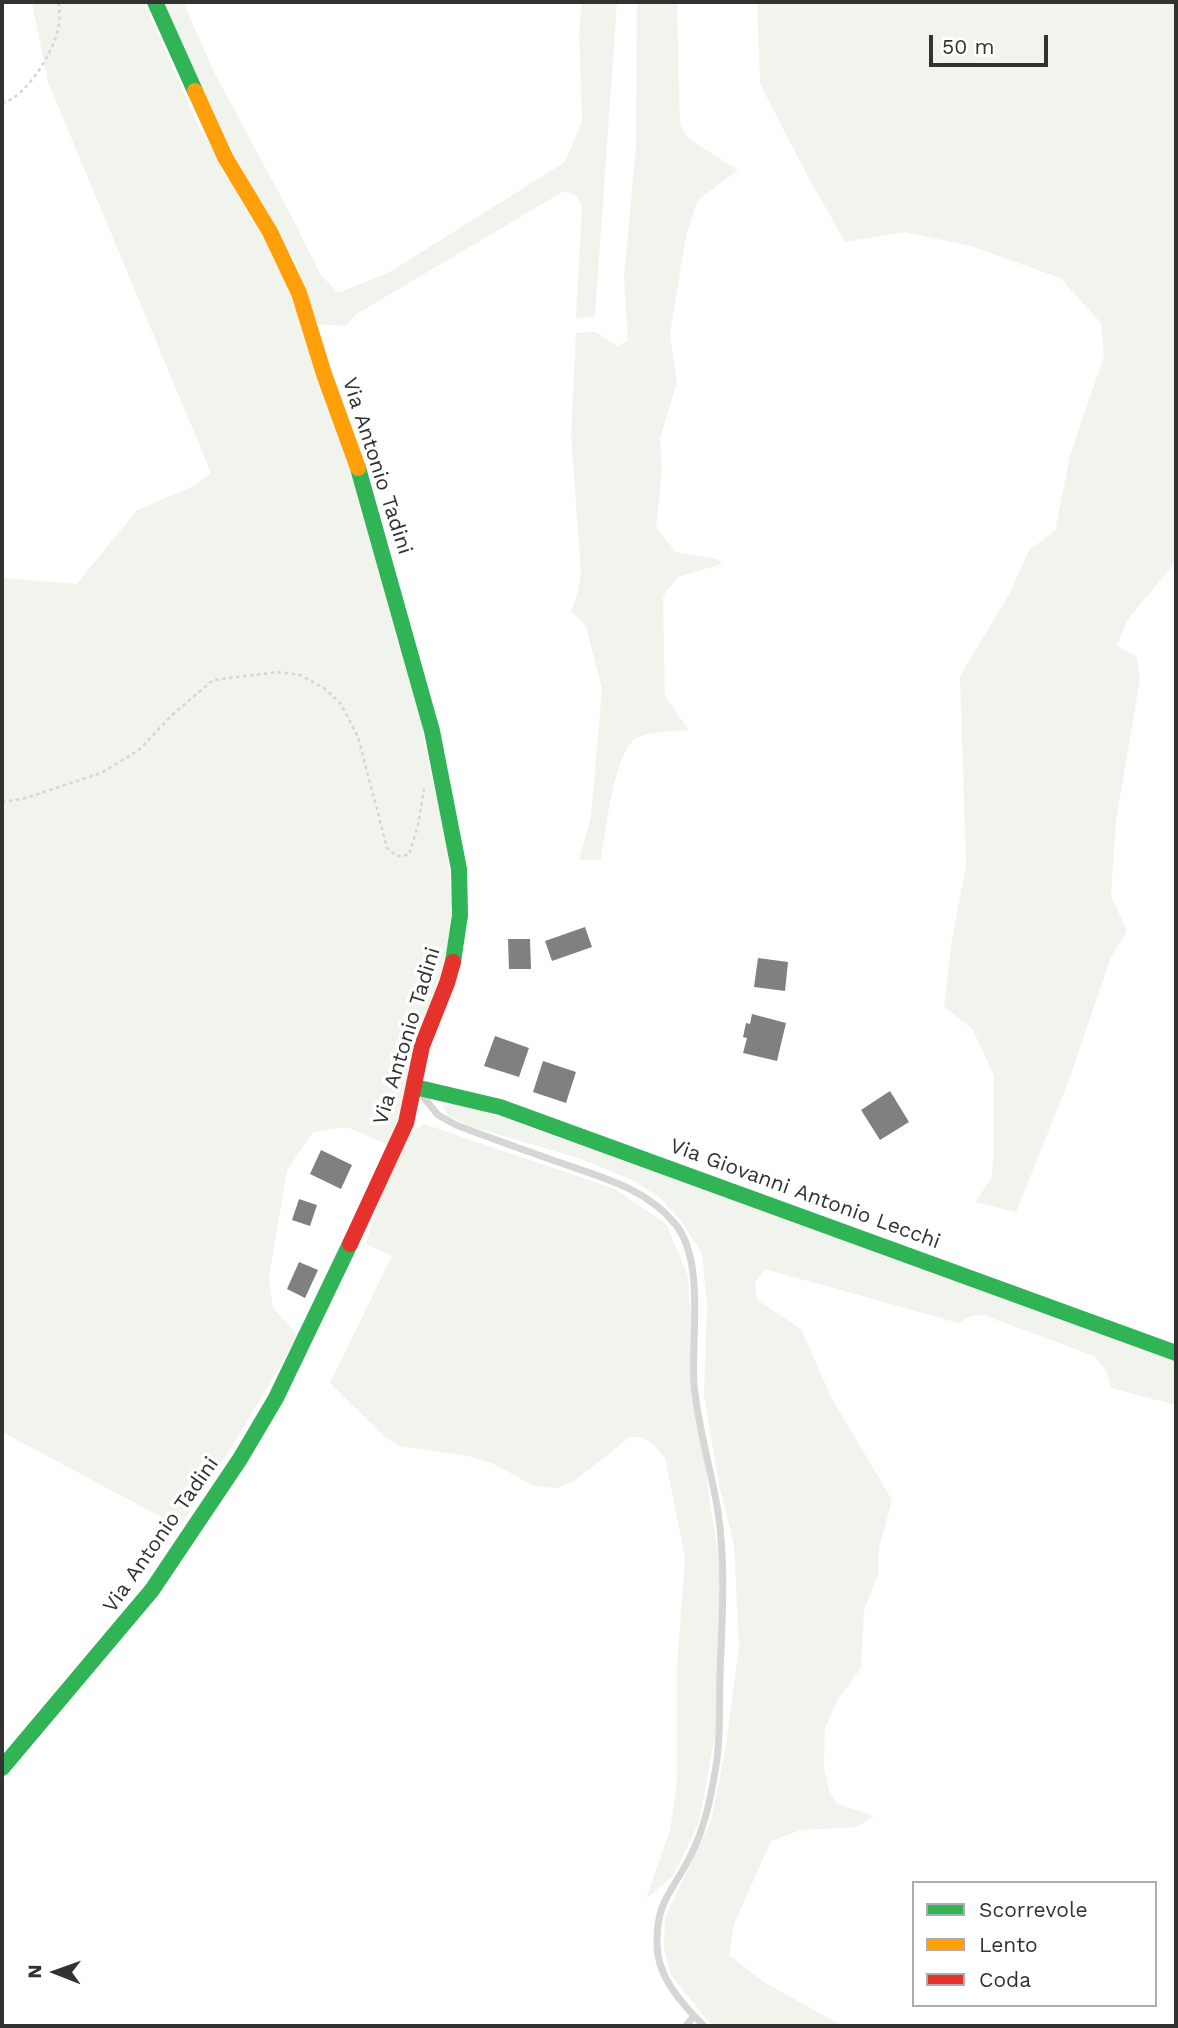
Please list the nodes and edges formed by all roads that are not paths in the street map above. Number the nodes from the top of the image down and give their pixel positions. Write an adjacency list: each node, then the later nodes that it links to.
1 (155, 2): 2 (street, Via Antonio Tadini)
2 (415, 1087): 3 (street, Via Giovanni Antonio Lecchi); 4 (street, Via Antonio Tadini); 5 (lane)
3 (1176, 1353)
4 (2, 1768)
5 (694, 2016): 6 (lane); 7 (lane)
6 (686, 2026)
7 (704, 2026)

